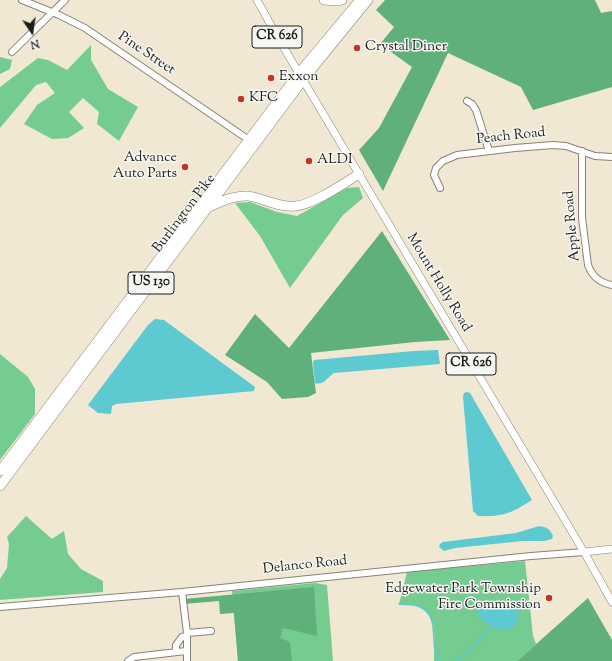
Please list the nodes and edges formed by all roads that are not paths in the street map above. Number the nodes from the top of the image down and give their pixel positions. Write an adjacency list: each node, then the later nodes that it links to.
1 (22, 0): 8 (street, Pine Street)
2 (65, 0): 8 (street)
3 (257, 0): 10 (main road, CR 626)
4 (324, 0): 5 (highway)
5 (342, 0)
6 (360, 0): 10 (highway, Burlington Pike / US 130)
7 (368, 0): 10 (highway, Burlington Pike / US 130)
8 (52, 12): 9 (street); 12 (street, Pine Street)
9 (12, 52)
10 (301, 76): 12 (highway, Burlington Pike / US 130); 16 (main road, Mount Holly Road / CR 626); 18 (highway, Burlington Pike / US 130)
11 (467, 101): 13 (street)
12 (249, 140): 20 (highway, Burlington Pike / US 130)
13 (489, 151): 14 (street, Peach Road); 17 (street, Peach Road)
14 (582, 151): 15 (street, Peach Road); 19 (street, Apple Road)
15 (612, 157)
16 (358, 174): 18 (highway); 23 (main road, Mount Holly Road / CR 626)
17 (440, 188)
18 (206, 208): 21 (highway, Burlington Pike / US 130)
19 (612, 285)
20 (0, 471)
21 (0, 486)
22 (612, 549): 23 (main road, Delanco Road)
23 (584, 552): 24 (street, Delanco Road); 25 (main road, Mount Holly Road / CR 626)
24 (182, 592): 26 (street, Delanco Road); 28 (street)
25 (612, 602)
26 (0, 607)
27 (211, 631): 28 (street)
28 (186, 634): 29 (street); 30 (street)
29 (186, 651): 30 (street); 33 (street)
30 (176, 652): 31 (street)
31 (150, 658): 32 (street)
32 (128, 661)
33 (187, 661)

